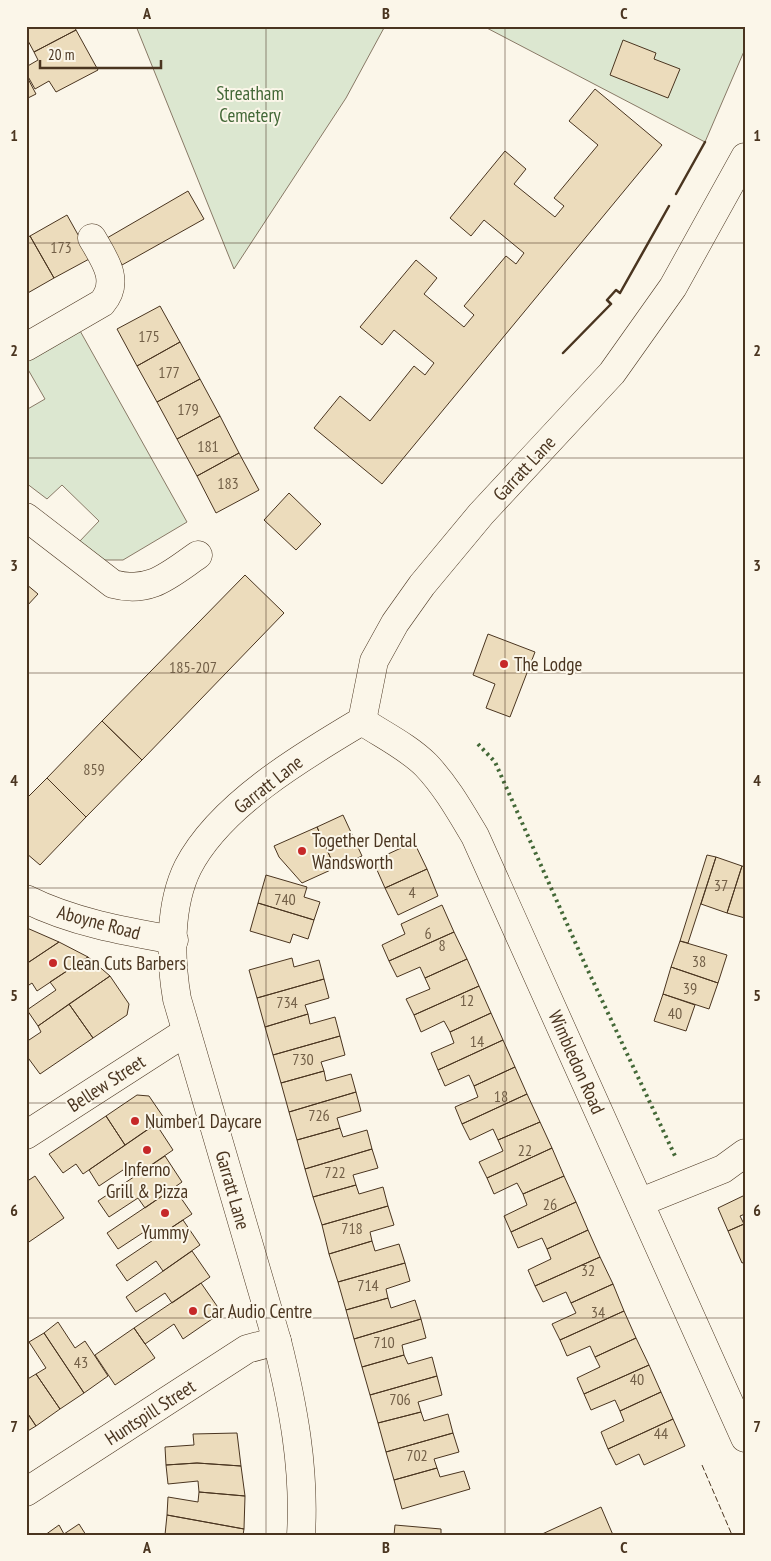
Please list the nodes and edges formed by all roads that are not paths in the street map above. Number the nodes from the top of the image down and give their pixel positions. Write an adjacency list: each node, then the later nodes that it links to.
1 (745, 157): 6 (street, Garratt Lane)
2 (92, 238): 3 (street)
3 (26, 348)
4 (26, 517): 5 (street)
5 (198, 555)
6 (362, 721): 8 (street, Garratt Lane); 12 (street, Wimbledon Road)
7 (26, 899): 8 (street, Aboyne Road)
8 (174, 940): 9 (street, Garratt Lane)
9 (186, 1032): 10 (street, Bellew Street); 13 (street, Garratt Lane)
10 (26, 1135)
11 (745, 1153): 12 (street)
12 (641, 1202): 14 (street, Wimbledon Road)
13 (277, 1341): 15 (street, Huntspill Street); 16 (street, Garratt Lane)
14 (745, 1438)
15 (26, 1492)
16 (301, 1535)

